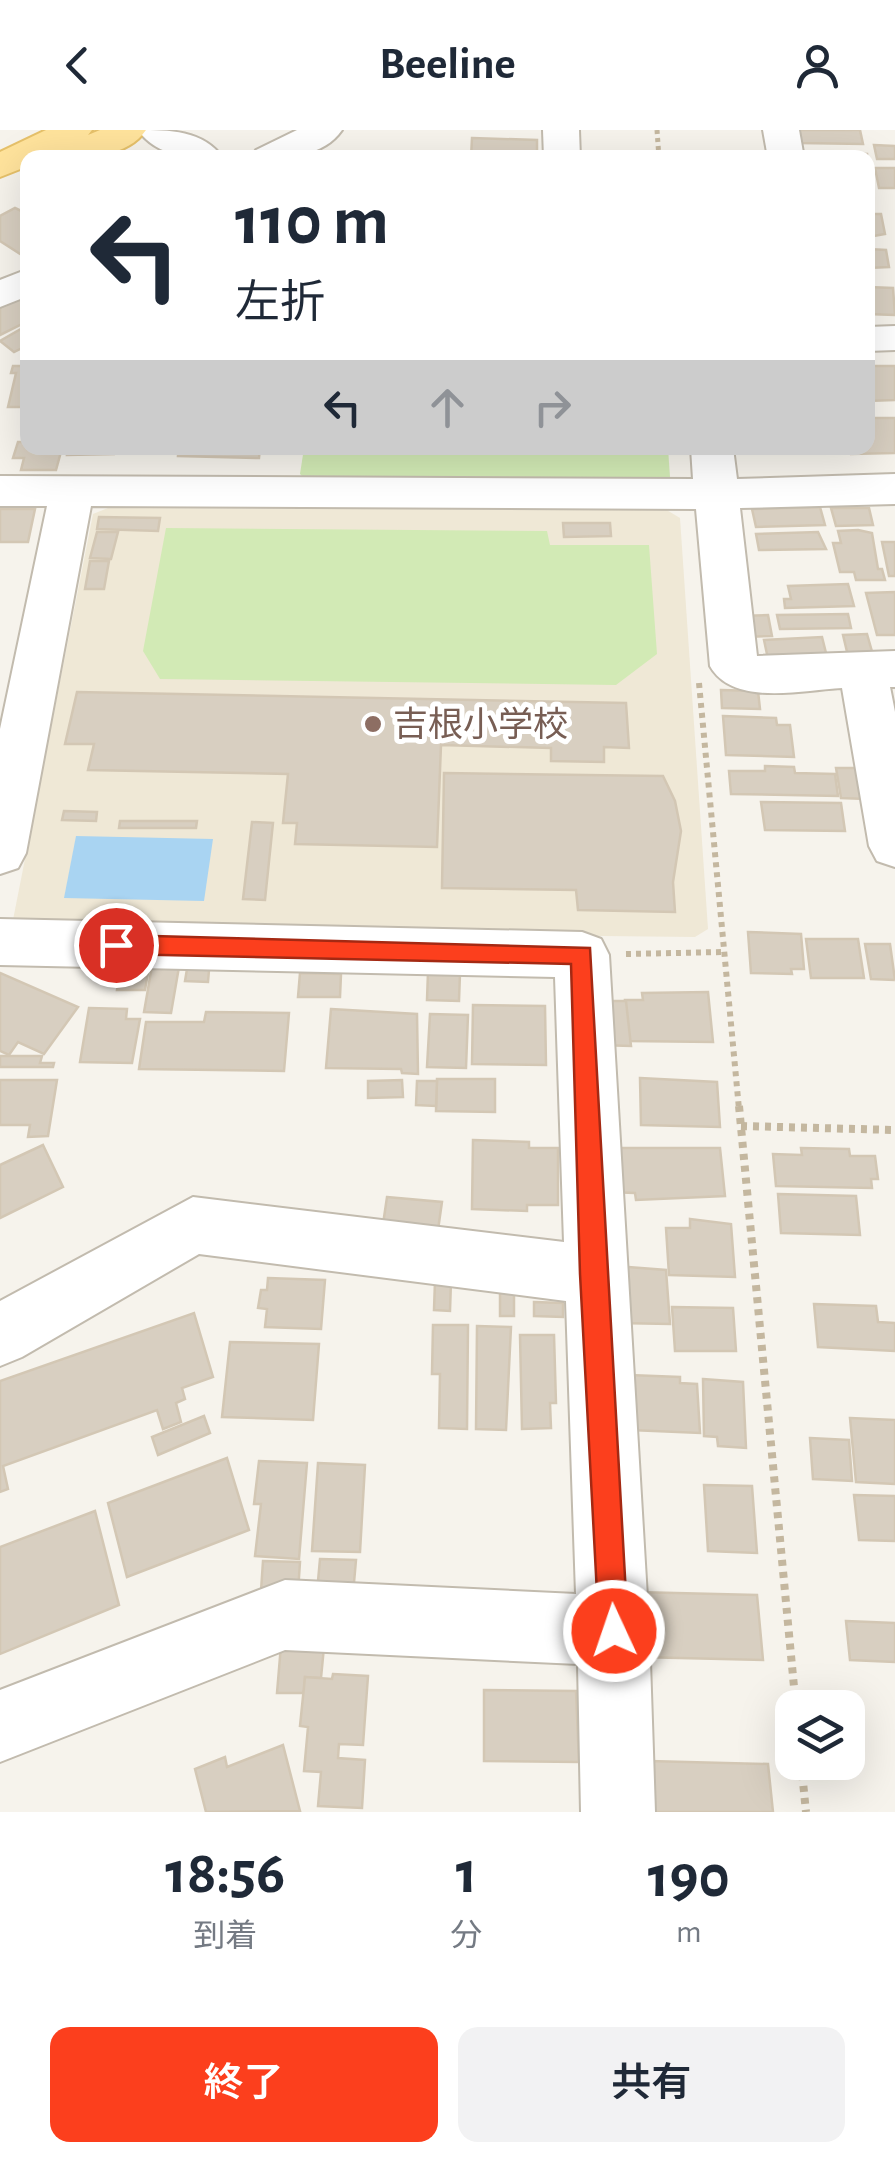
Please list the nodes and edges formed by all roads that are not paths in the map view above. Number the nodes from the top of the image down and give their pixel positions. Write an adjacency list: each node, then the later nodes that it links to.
1 (74, 130): 5 (main road)
2 (128, 130): 6 (main road)
3 (156, 130): 7 (street)
4 (324, 130): 8 (street)
5 (33, 150)
6 (86, 150)
7 (191, 150)
8 (285, 150)
9 (287, 455): 14 (street)
10 (713, 455): 15 (street)
11 (895, 489): 15 (street)
12 (0, 492): 13 (street)
13 (72, 492): 14 (street); 18 (street)
14 (283, 492): 15 (street)
15 (716, 494): 16 (street)
16 (879, 670): 17 (street)
17 (895, 846)
18 (1, 847)
19 (0, 942): 20 (street)
20 (593, 1274): 21 (street); 22 (street)
21 (0, 1336)
22 (614, 1631): 23 (street); 24 (street)
23 (0, 1726)
24 (618, 1812)

